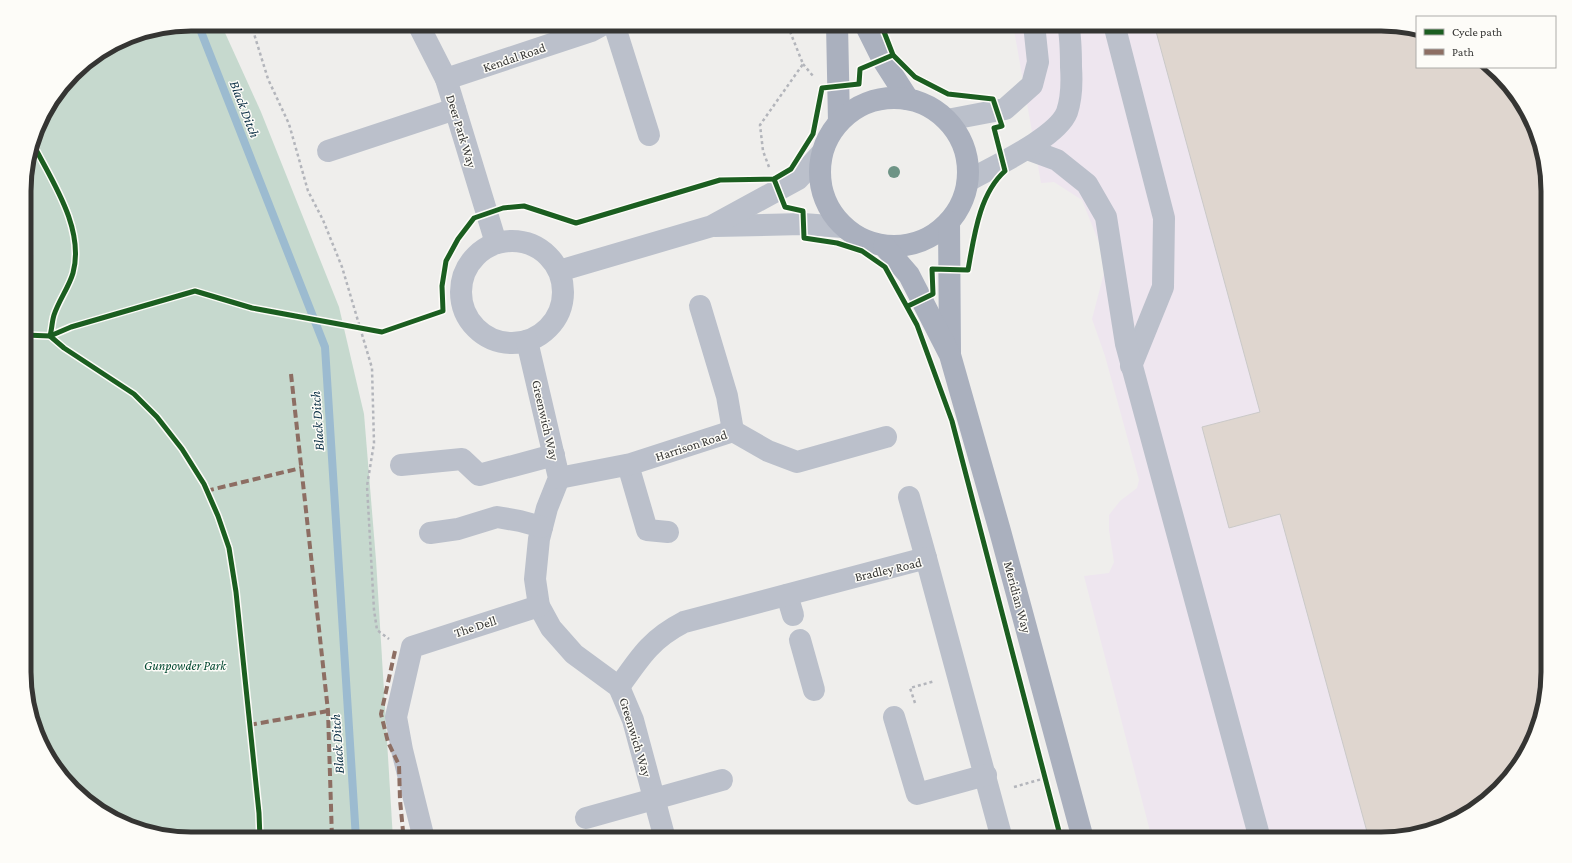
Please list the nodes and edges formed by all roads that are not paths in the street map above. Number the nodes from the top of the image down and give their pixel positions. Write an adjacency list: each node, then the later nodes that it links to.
1 (422, 31): 9 (street, Deer Park Way)
2 (591, 31): 9 (street, Kendal Road)
3 (608, 31): 14 (street)
4 (837, 31): 13 (main road)
5 (868, 31): 10 (main road)
6 (1035, 31): 12 (street)
7 (1069, 31): 15 (street)
8 (1116, 31): 28 (street)
9 (446, 79): 11 (street, Deer Park Way)
10 (908, 99): 12 (main road); 13 (main road)
11 (455, 109): 16 (street); 22 (street, Deer Park Way)
12 (947, 120): 18 (main road)
13 (839, 122): 17 (main road)
14 (650, 135)
15 (1027, 148): 18 (street); 28 (street)
16 (328, 151)
17 (821, 154): 20 (street); 21 (main road)
18 (968, 181): 19 (main road)
19 (949, 222): 23 (main road); 27 (main road)
20 (712, 226): 21 (street); 24 (street)
21 (843, 227): 23 (main road)
22 (496, 243): 24 (street); 26 (street)
23 (884, 246): 27 (main road)
24 (559, 271): 26 (street)
25 (700, 306): 29 (street)
26 (527, 341): 31 (street, Greenwich Way)
27 (950, 356): 52 (main road, Meridian Way)
28 (1131, 366): 53 (street)
29 (733, 431): 30 (street, Harrison Road); 33 (street, Harrison Road)
30 (886, 437)
31 (554, 455): 32 (street); 34 (street, Greenwich Way)
32 (401, 465)
33 (628, 465): 34 (street, Harrison Road); 37 (street)
34 (560, 478): 36 (street, Greenwich Way)
35 (909, 497): 39 (street)
36 (542, 527): 38 (street); 40 (street, Greenwich Way)
37 (668, 532)
38 (430, 533)
39 (926, 558): 42 (street, Bradley Road); 46 (street, Bradley Road)
40 (539, 606): 42 (street, Greenwich Way); 49 (street, The Dell)
41 (800, 640): 43 (street)
42 (619, 687): 47 (street, Greenwich Way)
43 (814, 690)
44 (894, 717): 46 (street)
45 (722, 780): 47 (street)
46 (988, 784): 51 (street, Bradley Road)
47 (654, 800): 48 (street); 50 (street, Greenwich Way)
48 (586, 818)
49 (422, 832)
50 (663, 832)
51 (1000, 832)
52 (1081, 832)
53 (1258, 832)

